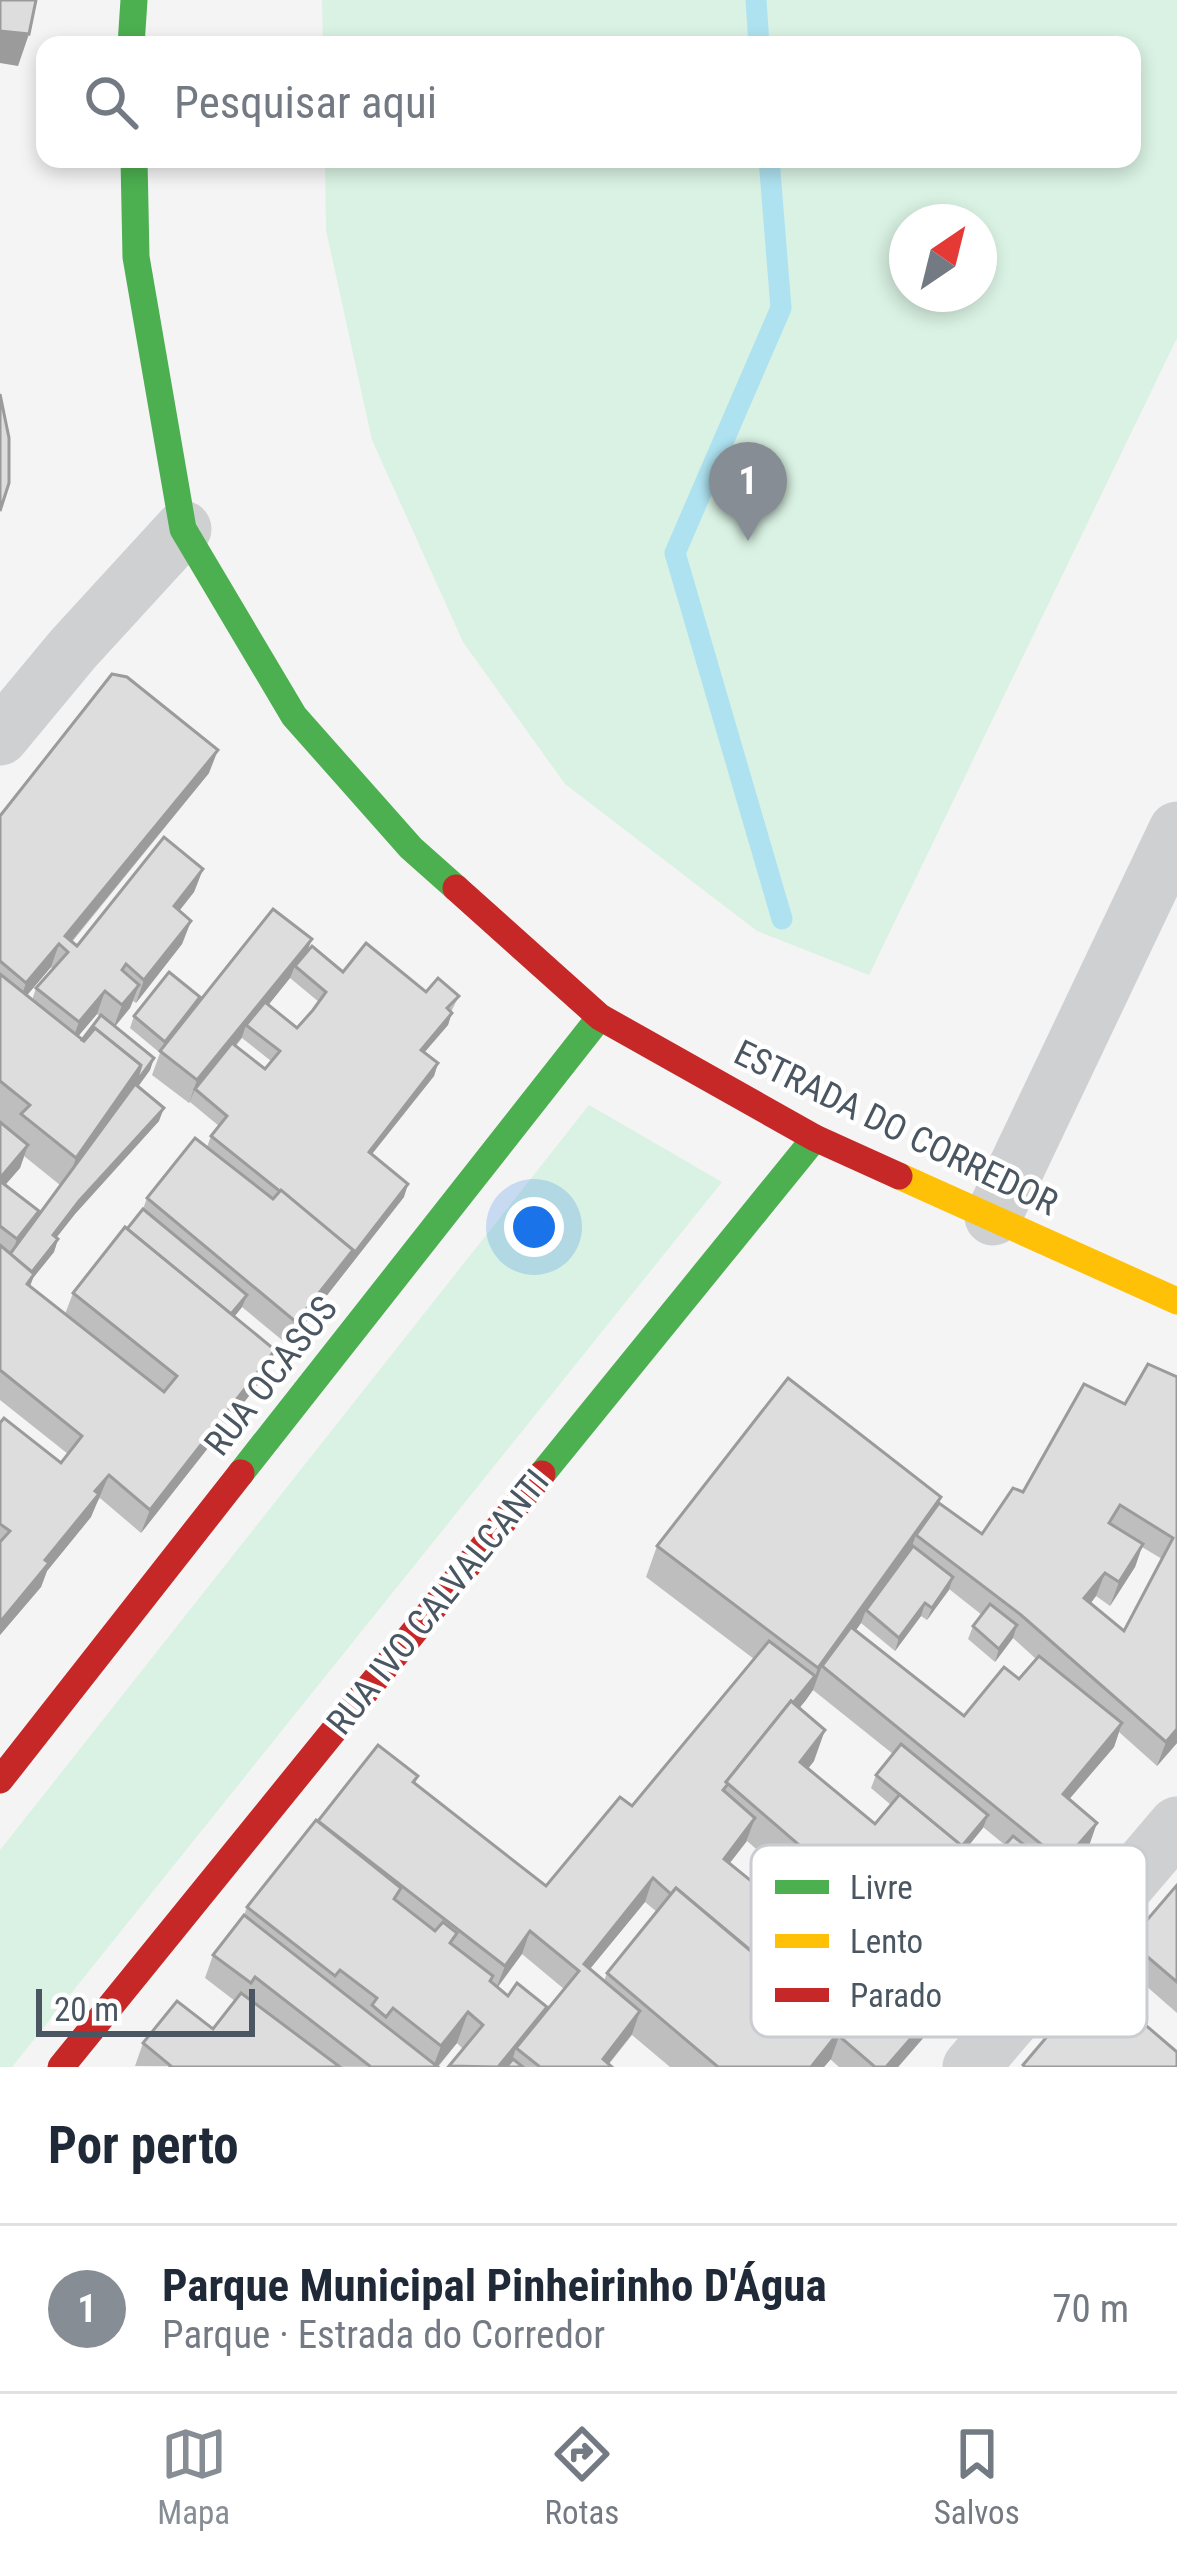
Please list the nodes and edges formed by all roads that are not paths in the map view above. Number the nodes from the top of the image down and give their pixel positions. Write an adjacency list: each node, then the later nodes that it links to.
1 (134, 0): 2 (street)
2 (132, 36)
3 (134, 168): 4 (street, ESTRADA DO CORREDOR)
4 (183, 529): 5 (street); 7 (street, ESTRADA DO CORREDOR)
5 (0, 737)
6 (1177, 830): 9 (street)
7 (600, 1017): 8 (street, ESTRADA DO CORREDOR); 11 (street, RUA OCASOS)
8 (815, 1138): 9 (street, ESTRADA DO CORREDOR); 15 (street, RUA IVO CALVALCANTI)
9 (993, 1217): 10 (street, ESTRADA DO CORREDOR)
10 (1177, 1301)
11 (0, 1780)
12 (1177, 1825): 13 (street)
13 (1147, 1860)
14 (997, 2037): 16 (street)
15 (61, 2067)
16 (971, 2067)

